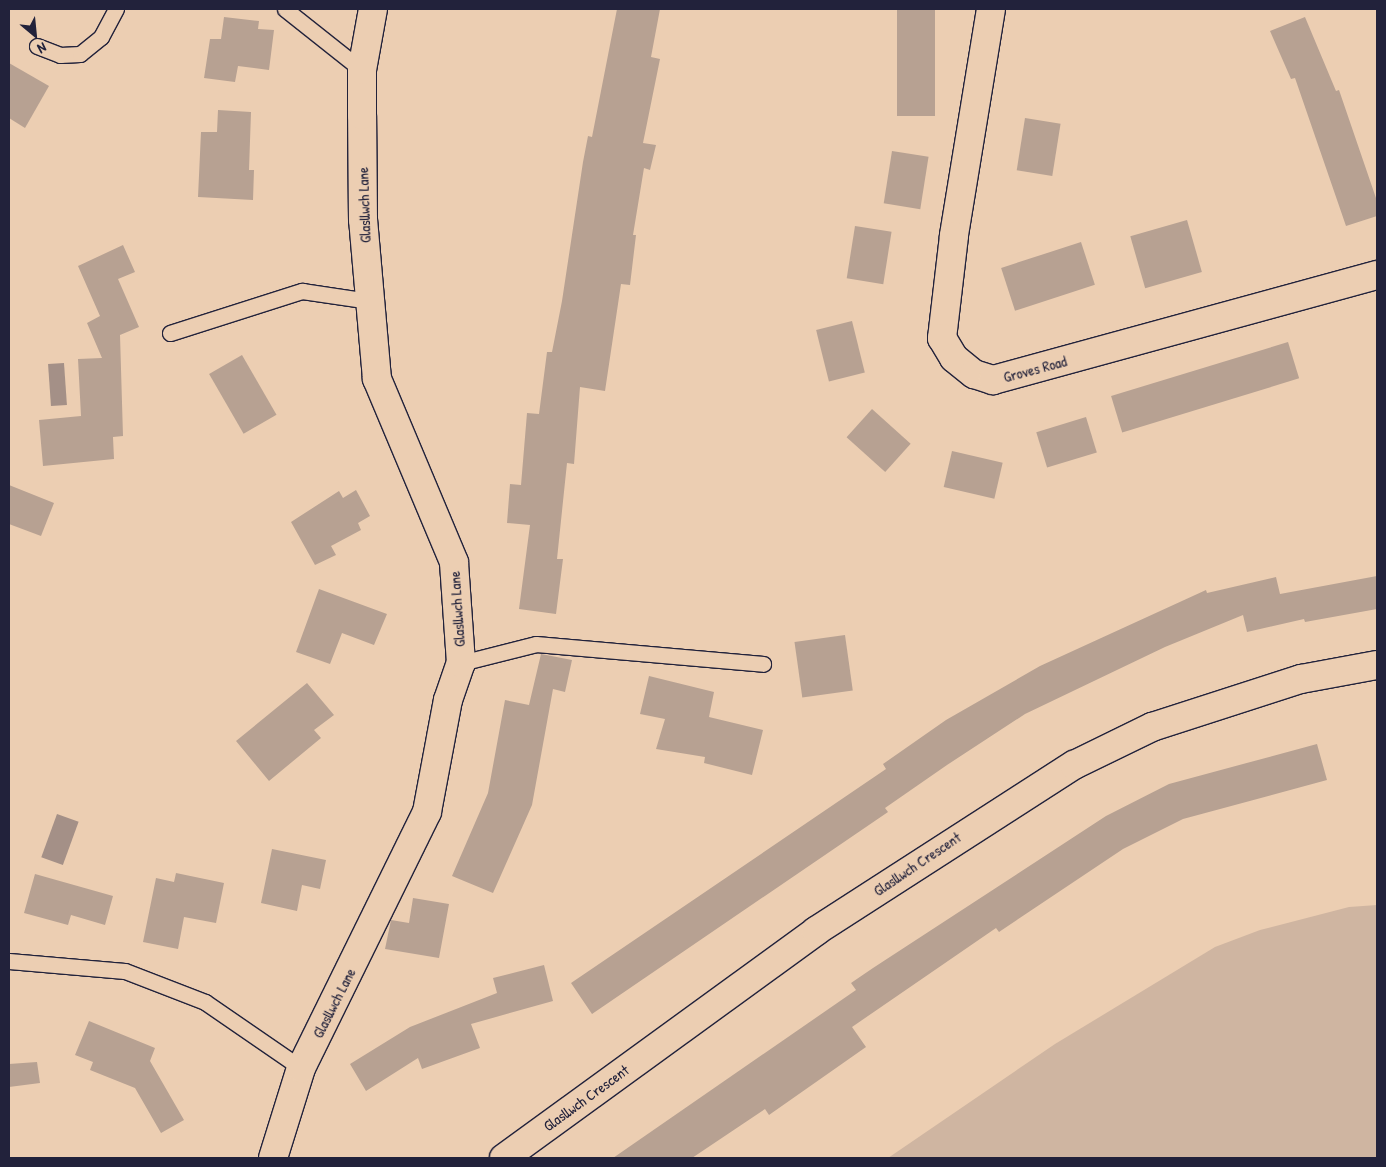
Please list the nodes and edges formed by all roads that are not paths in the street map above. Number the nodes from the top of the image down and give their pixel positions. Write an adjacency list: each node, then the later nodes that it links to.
1 (116, 9): 5 (lane)
2 (285, 9): 6 (lane)
3 (373, 9): 6 (street, Glasllwch Lane)
4 (991, 9): 7 (street, Groves Road)
5 (37, 46)
6 (362, 70): 8 (street, Glasllwch Lane)
7 (1377, 275)
8 (370, 301): 9 (lane); 10 (street, Glasllwch Lane)
9 (170, 333)
10 (461, 663): 11 (lane); 14 (street, Glasllwch Lane)
11 (764, 664)
12 (1377, 665): 16 (street, Glasllwch Crescent)
13 (9, 961): 14 (lane)
14 (301, 1068): 15 (street, Glasllwch Lane)
15 (273, 1158)
16 (504, 1158)

